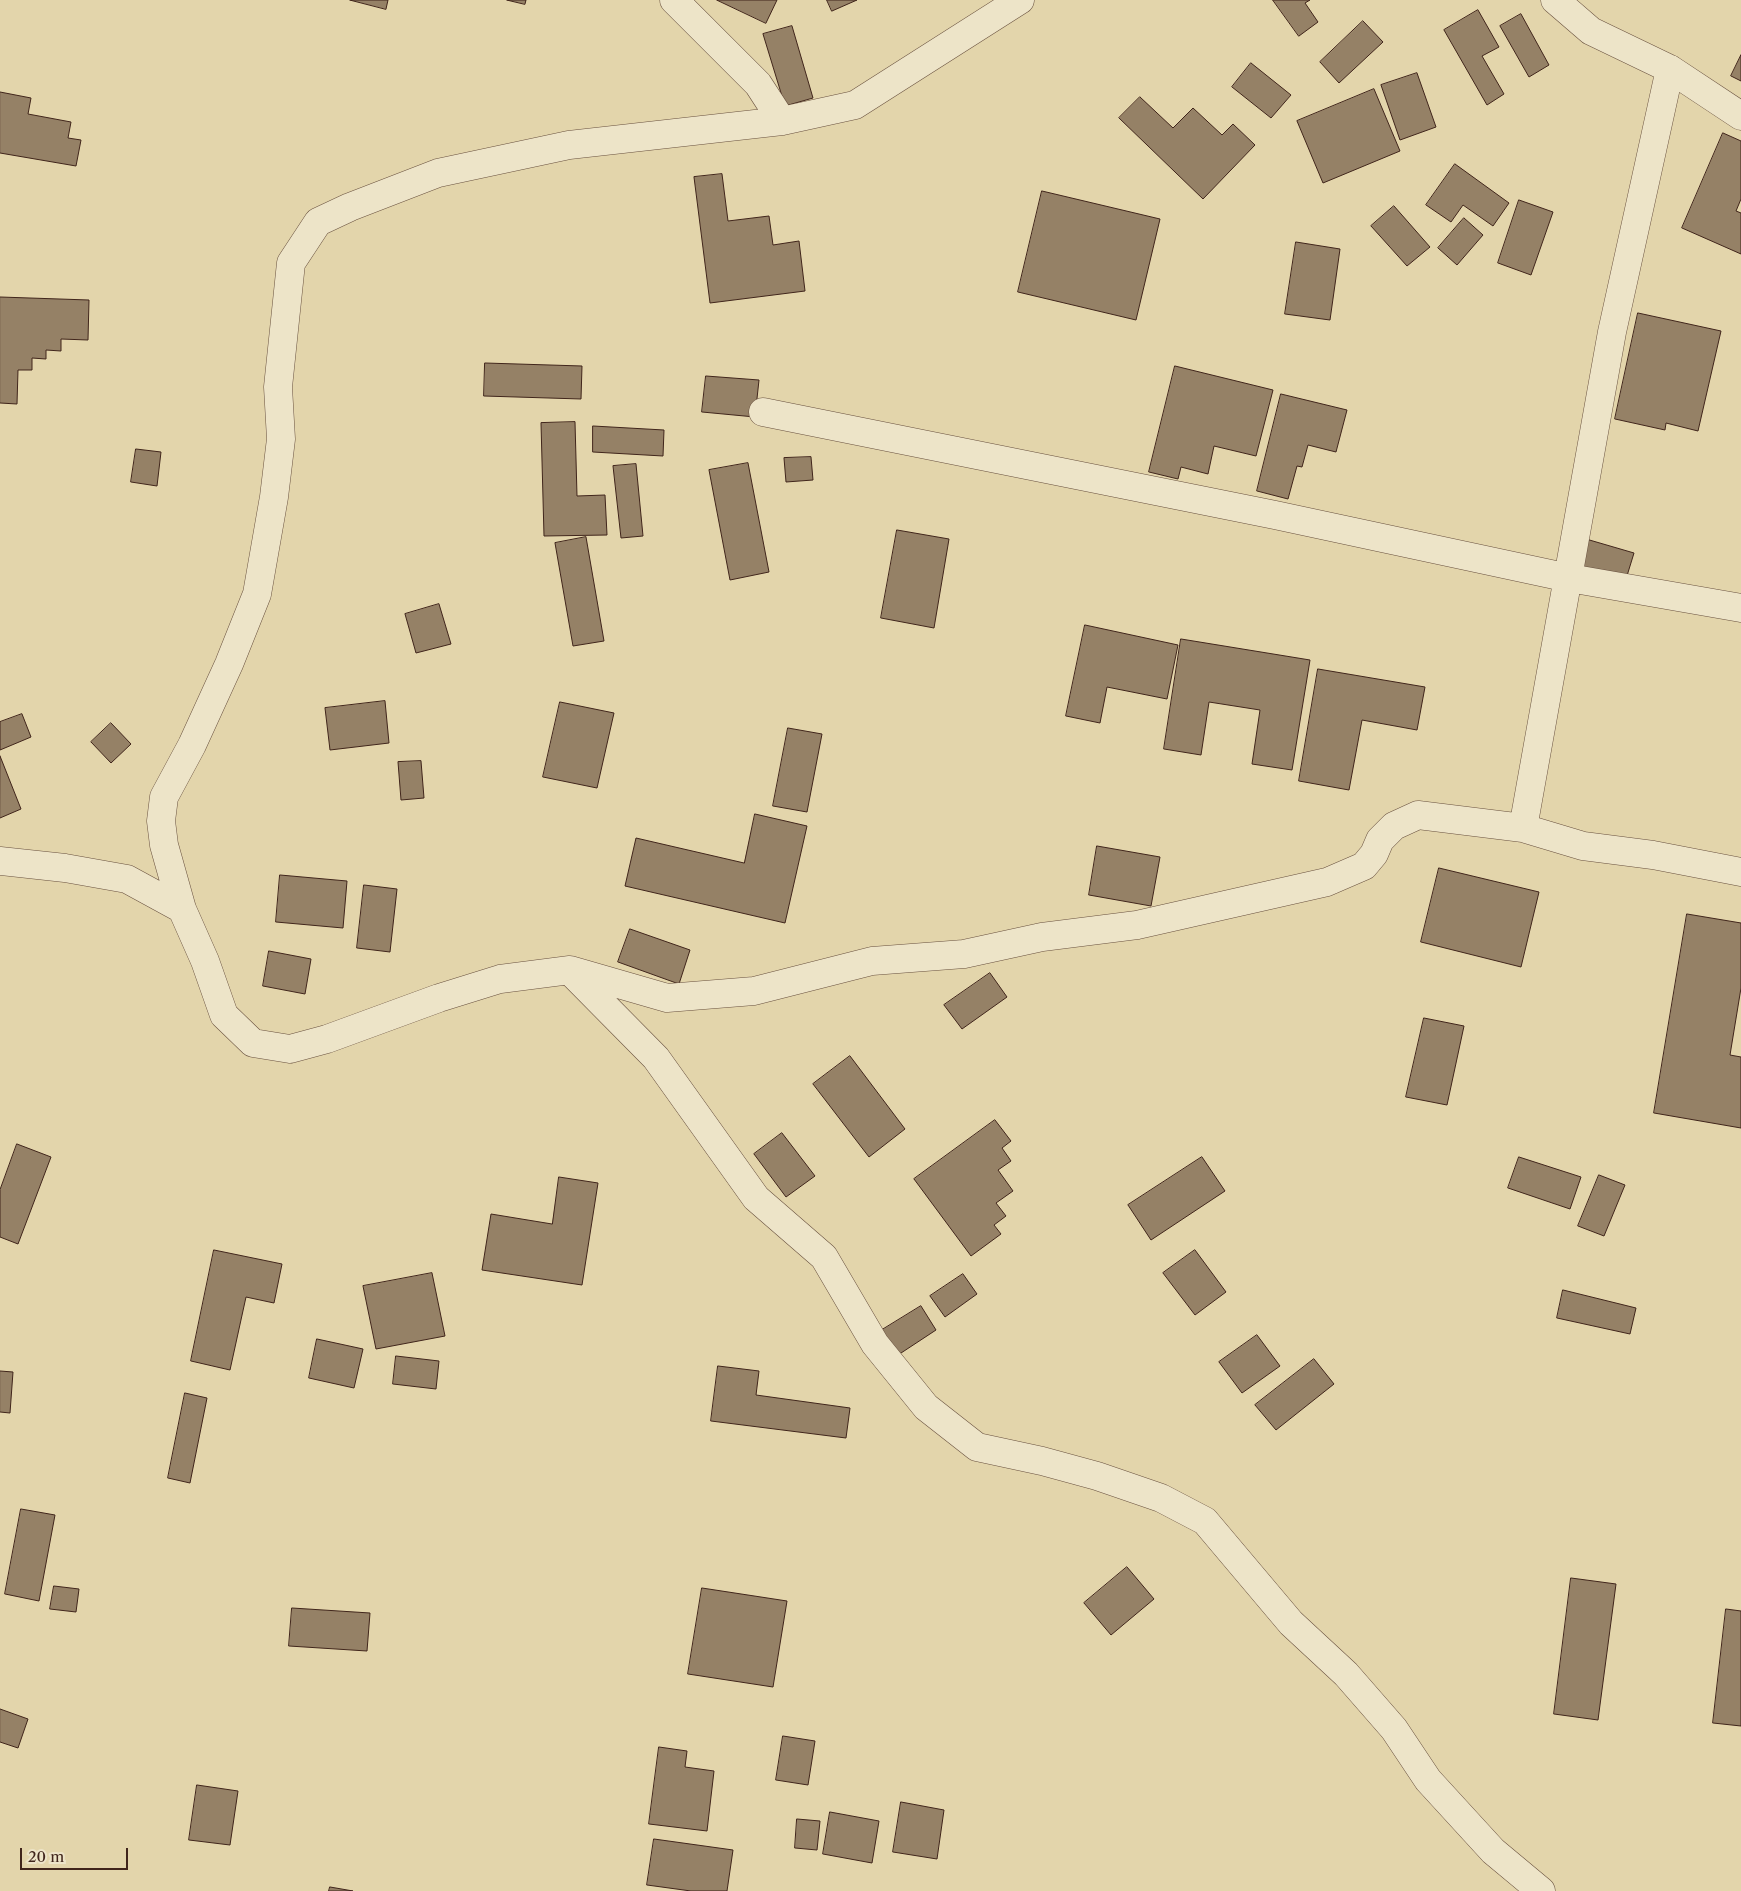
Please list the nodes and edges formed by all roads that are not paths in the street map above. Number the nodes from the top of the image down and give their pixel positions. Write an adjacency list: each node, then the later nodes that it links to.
1 (674, 0): 6 (street)
2 (1020, 0): 6 (street)
3 (1555, 0): 4 (street)
4 (1670, 69): 5 (street); 8 (street)
5 (1741, 116)
6 (782, 121): 13 (street)
7 (763, 412): 8 (street)
8 (1569, 578): 9 (street); 10 (street)
9 (1741, 608)
10 (1523, 828): 12 (street); 14 (street)
11 (0, 861): 13 (street)
12 (1741, 872)
13 (182, 909): 14 (street)
14 (570, 970): 15 (street)
15 (1541, 1891)

